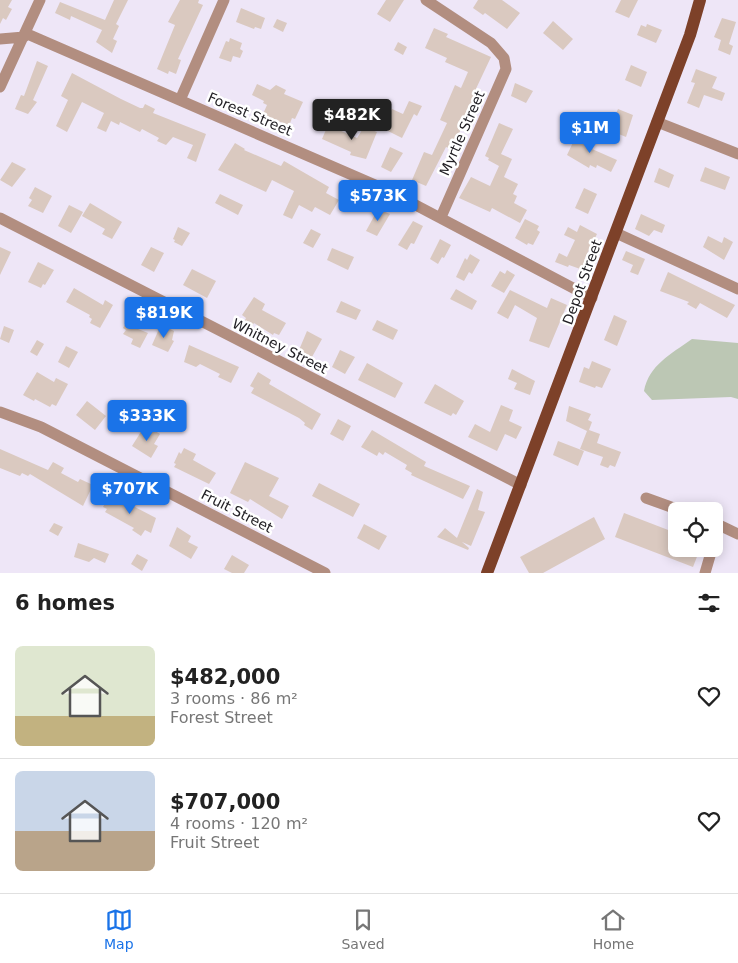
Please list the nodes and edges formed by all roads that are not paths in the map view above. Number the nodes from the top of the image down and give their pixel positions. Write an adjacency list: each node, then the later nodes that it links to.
1 (40, 0): 5 (street)
2 (224, 0): 8 (street)
3 (426, 0): 11 (street, Myrtle Street)
4 (700, 0): 9 (main road, Depot Street)
5 (25, 35): 6 (street, Forest Street); 7 (street); 8 (street, Forest Street)
6 (0, 39)
7 (0, 88)
8 (180, 100): 11 (street, Forest Street)
9 (657, 122): 10 (street); 13 (main road, Depot Street)
10 (738, 154)
11 (441, 217): 15 (street, Forest Street)
12 (0, 218): 17 (street, Whitney Street)
13 (616, 233): 14 (street); 15 (main road, Depot Street)
14 (738, 289)
15 (592, 298): 17 (main road, Depot Street)
16 (0, 412): 23 (street, Fruit Street)
17 (521, 484): 24 (main road, Depot Street)
18 (646, 498): 19 (street)
19 (668, 506)
20 (723, 527): 21 (street)
21 (738, 534)
22 (710, 557): 25 (street)
23 (325, 573)
24 (487, 573)
25 (705, 573)

